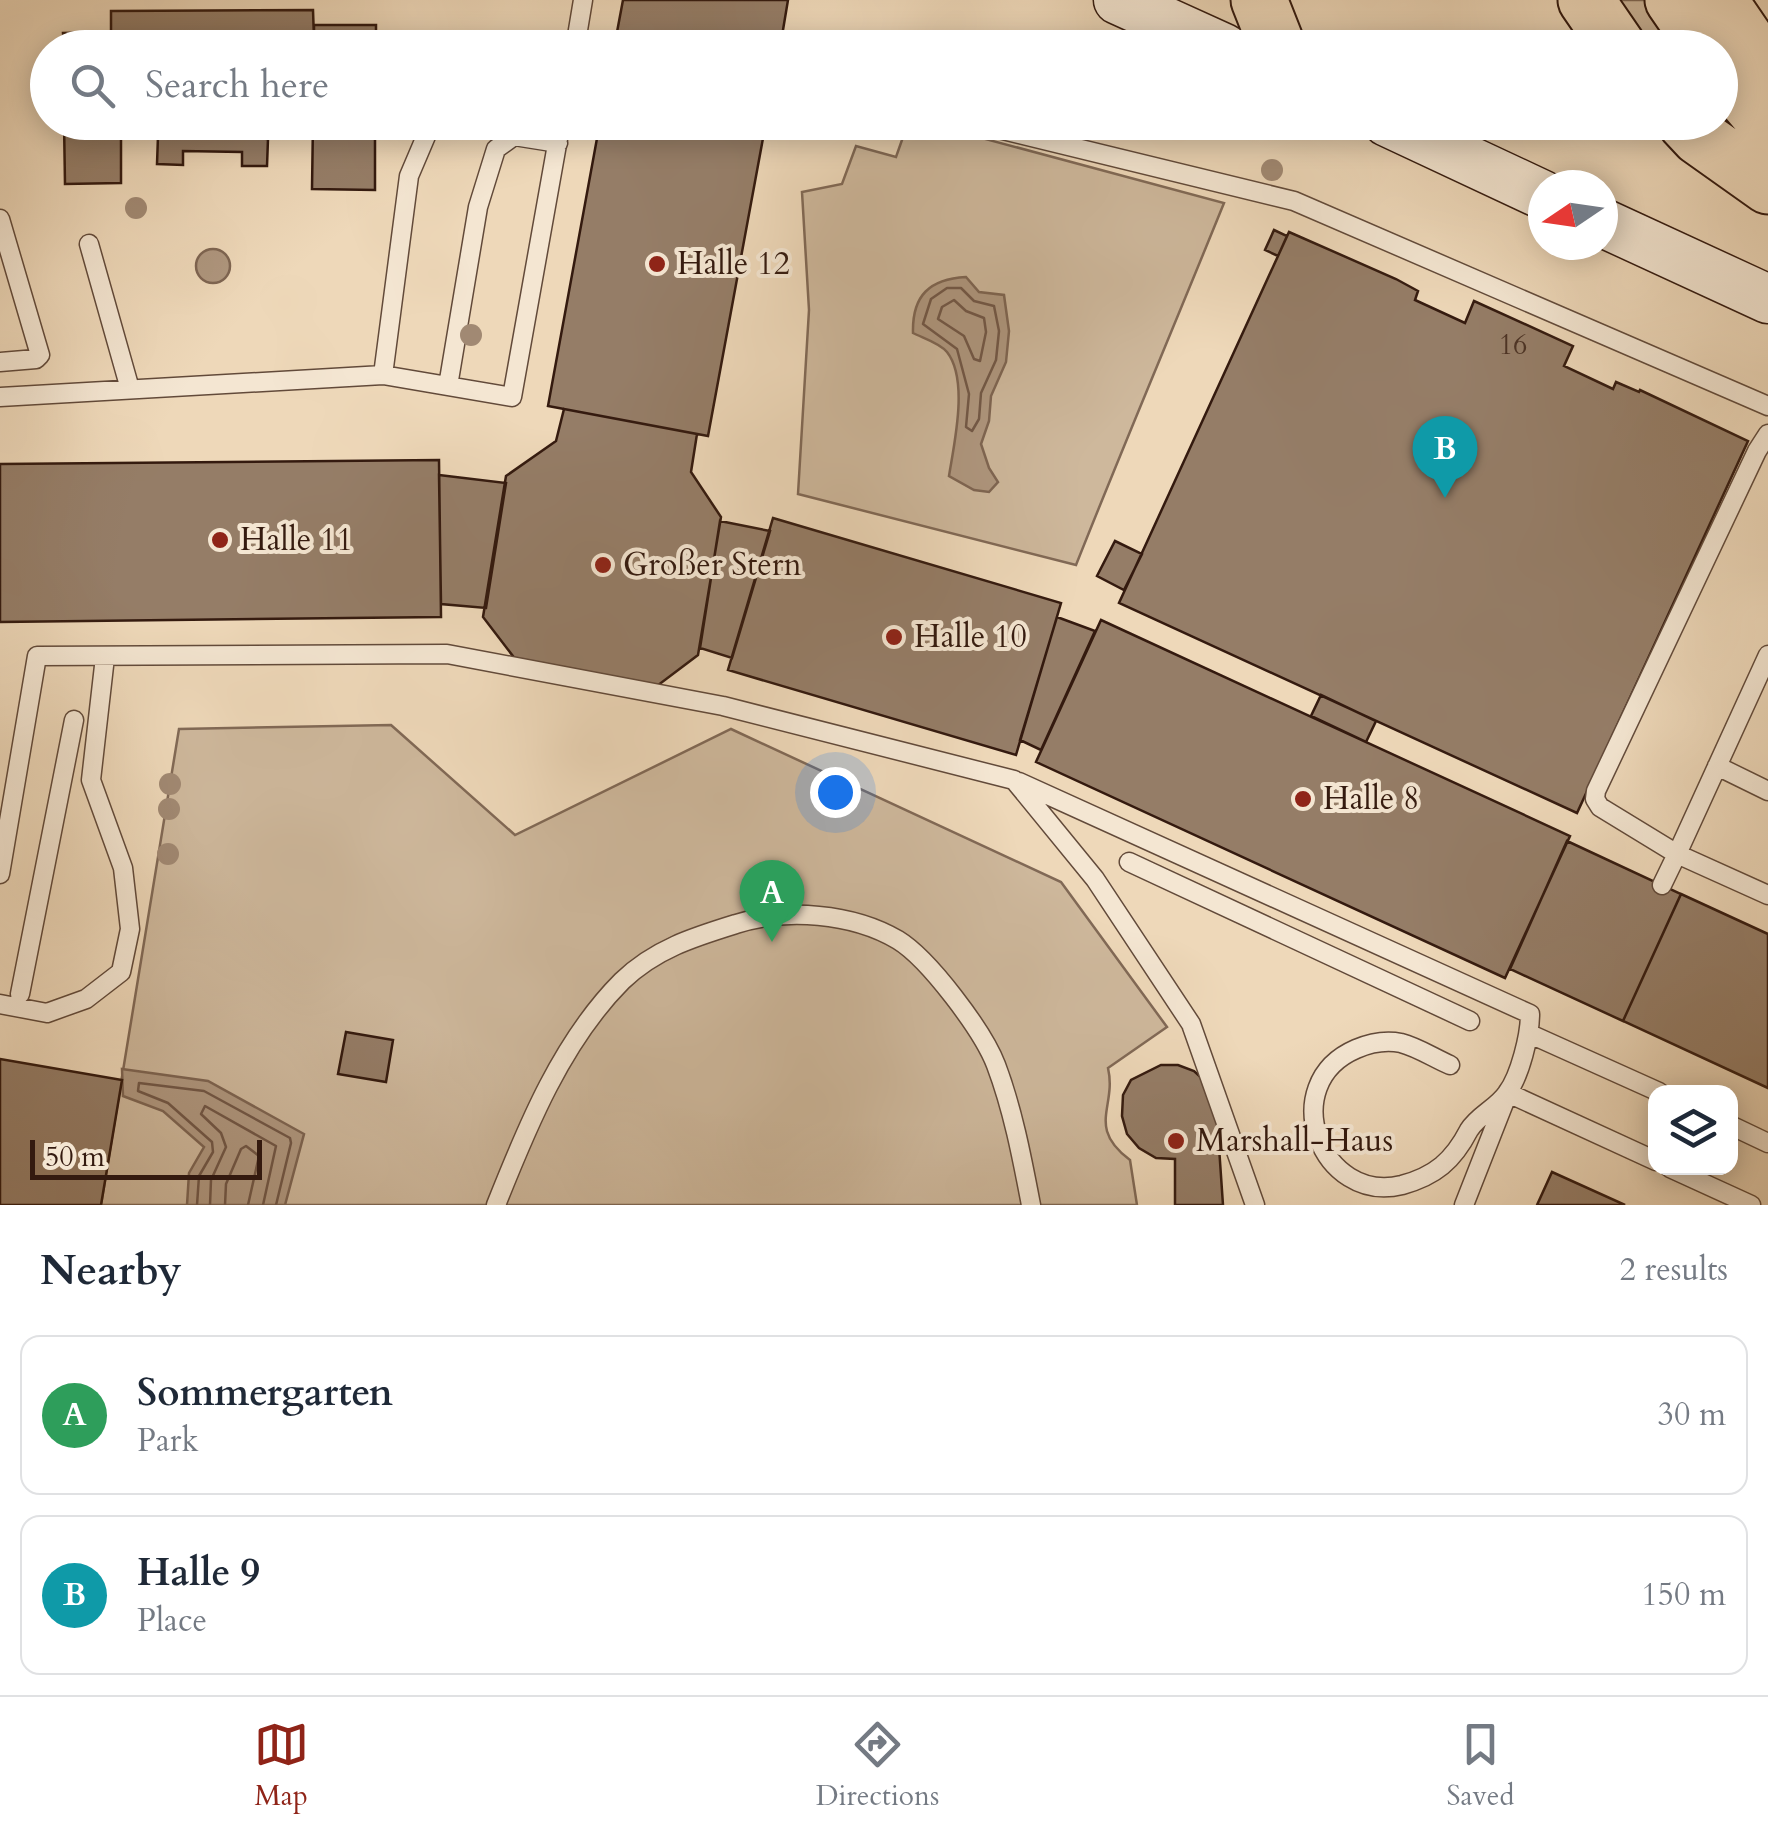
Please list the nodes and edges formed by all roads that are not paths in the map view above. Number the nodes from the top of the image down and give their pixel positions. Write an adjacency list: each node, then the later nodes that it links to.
1 (584, 0): 7 (lane)
2 (1118, 0): 8 (main road)
3 (1259, 0): 9 (highway)
4 (1586, 0): 10 (highway)
5 (1674, 0): 11 (highway)
6 (1719, 0): 12 (highway)
7 (578, 30)
8 (1184, 30)
9 (1271, 30)
10 (1607, 30)
11 (1694, 30)
12 (1768, 72)
13 (1738, 89): 14 (highway)
14 (1768, 124)
15 (425, 140): 30 (lane)
16 (508, 140): 31 (lane)
17 (539, 140): 22 (lane)
18 (558, 140): 22 (lane)
19 (1044, 140): 34 (lane)
20 (1425, 140): 24 (main road)
21 (1704, 140): 23 (highway)
22 (558, 143): 31 (lane)
23 (1768, 186)
24 (1528, 188)
25 (2, 230): 29 (lane)
26 (1618, 230): 28 (main road)
27 (89, 244): 32 (lane)
28 (1768, 299)
29 (0, 362)
30 (383, 374): 31 (lane); 32 (lane)
31 (448, 386)
32 (130, 389): 33 (lane)
33 (0, 396)
34 (1768, 406)
35 (1768, 434): 42 (lane)
36 (1768, 655): 39 (lane)
37 (105, 657): 40 (lane); 44 (lane); 48 (lane)
38 (74, 720): 47 (lane)
39 (1718, 766): 41 (lane); 42 (lane)
40 (1014, 780): 50 (lane); 60 (lane)
41 (1768, 791)
42 (1677, 854): 45 (lane); 46 (lane)
43 (1129, 862): 49 (lane)
44 (0, 874)
45 (1662, 885)
46 (1768, 895)
47 (20, 994)
48 (0, 1004)
49 (1470, 1021)
50 (1530, 1034): 52 (lane); 53 (lane)
51 (1450, 1065): 53 (lane)
52 (1648, 1087)
53 (1508, 1092): 56 (lane); 61 (lane)
54 (1738, 1130): 55 (lane)
55 (1768, 1143)
56 (1648, 1156)
57 (1686, 1175): 62 (lane)
58 (496, 1205): 59 (lane)
59 (1031, 1205)
60 (1255, 1205)
61 (1464, 1205)
62 (1752, 1205)

